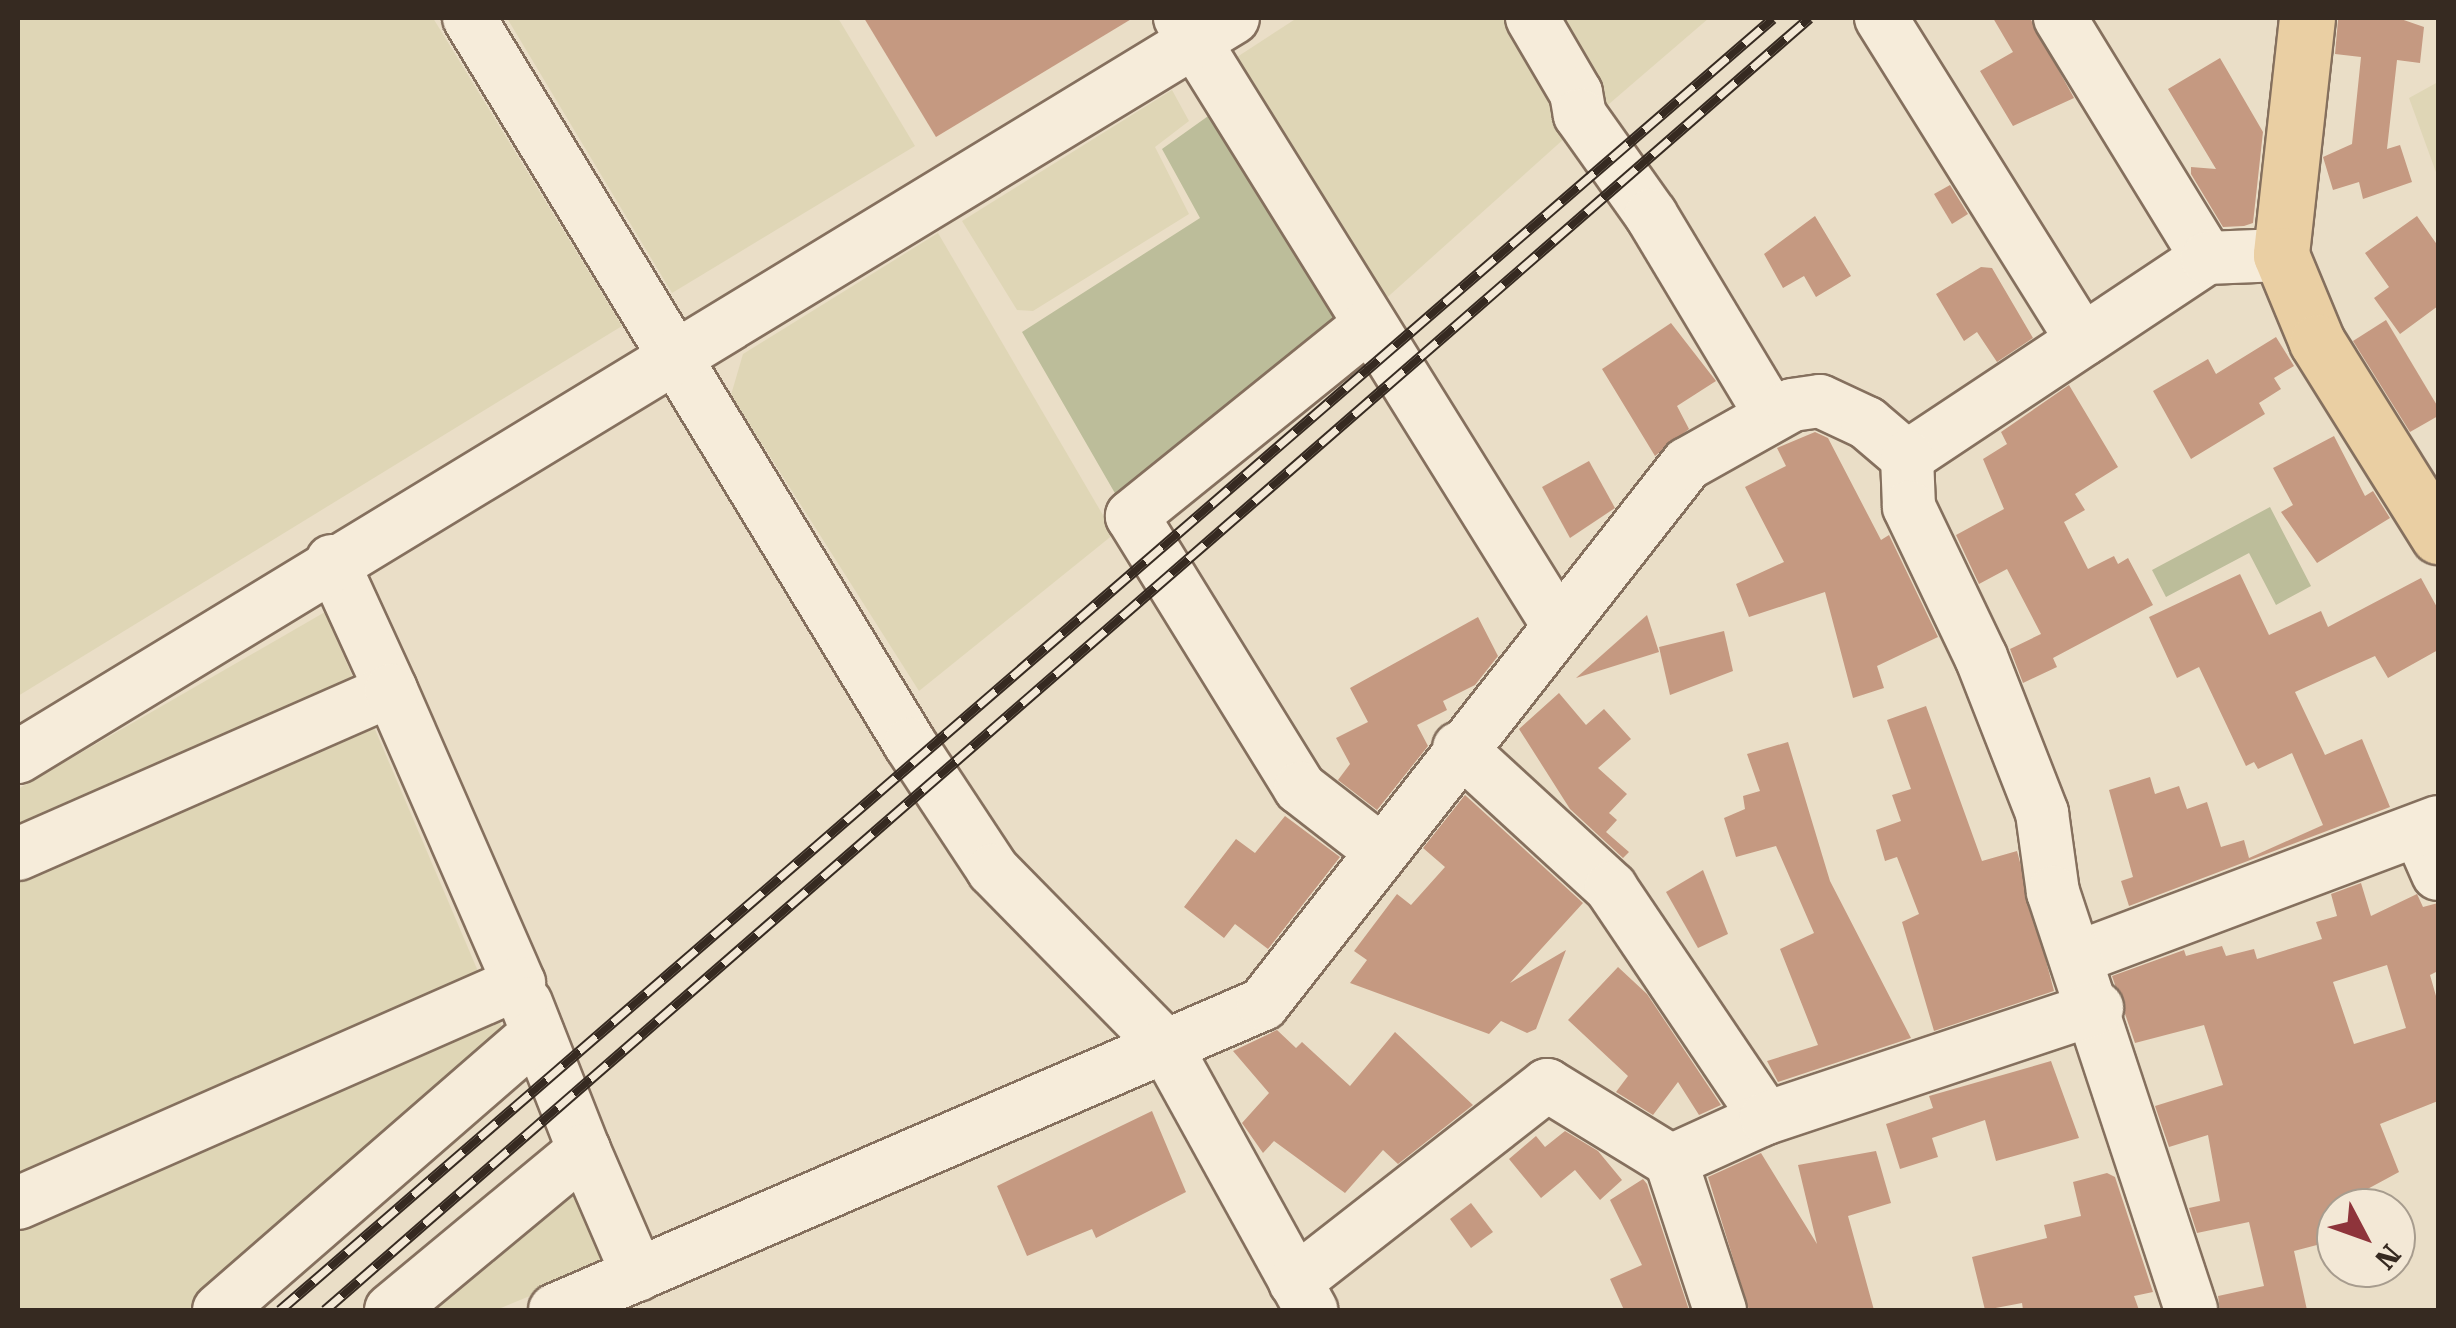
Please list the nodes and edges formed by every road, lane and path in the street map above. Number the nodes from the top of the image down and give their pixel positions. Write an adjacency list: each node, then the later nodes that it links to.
1 (468, 18): 11 (street)
2 (1532, 18): 12 (street)
3 (1881, 18): 10 (street)
4 (2060, 18): 8 (street)
5 (2307, 18): 7 (main road)
6 (1202, 25): 9 (street); 11 (street)
7 (2281, 255): 8 (street); 14 (main road)
8 (2207, 258): 10 (street)
9 (1370, 324): 16 (street); 21 (street)
10 (2082, 340): 13 (street)
11 (675, 357): 15 (street); 27 (street)
12 (1771, 415): 13 (street); 16 (street)
13 (1908, 457): 23 (street)
14 (2438, 536)
15 (332, 560): 17 (street); 19 (street)
16 (1556, 622): 18 (street)
17 (390, 690): 22 (street); 24 (street)
18 (1459, 748): 21 (street); 28 (street)
19 (18, 757)
20 (2432, 842): 23 (street)
21 (1380, 850): 27 (street)
22 (18, 854)
23 (2078, 957): 25 (street)
24 (519, 982): 26 (street); 31 (street)
25 (2096, 1008): 28 (street); 38 (street)
26 (538, 1033): 29 (street); 34 (street)
27 (1165, 1045): 32 (street); 33 (street)
28 (1766, 1118): 30 (street)
29 (584, 1150): 32 (street); 35 (street)
30 (1671, 1160): 33 (street); 37 (street)
31 (18, 1203)
32 (638, 1275): 36 (street)
33 (1303, 1296)
34 (219, 1310)
35 (391, 1310)
36 (555, 1310)
37 (1720, 1310)
38 (2191, 1310)

